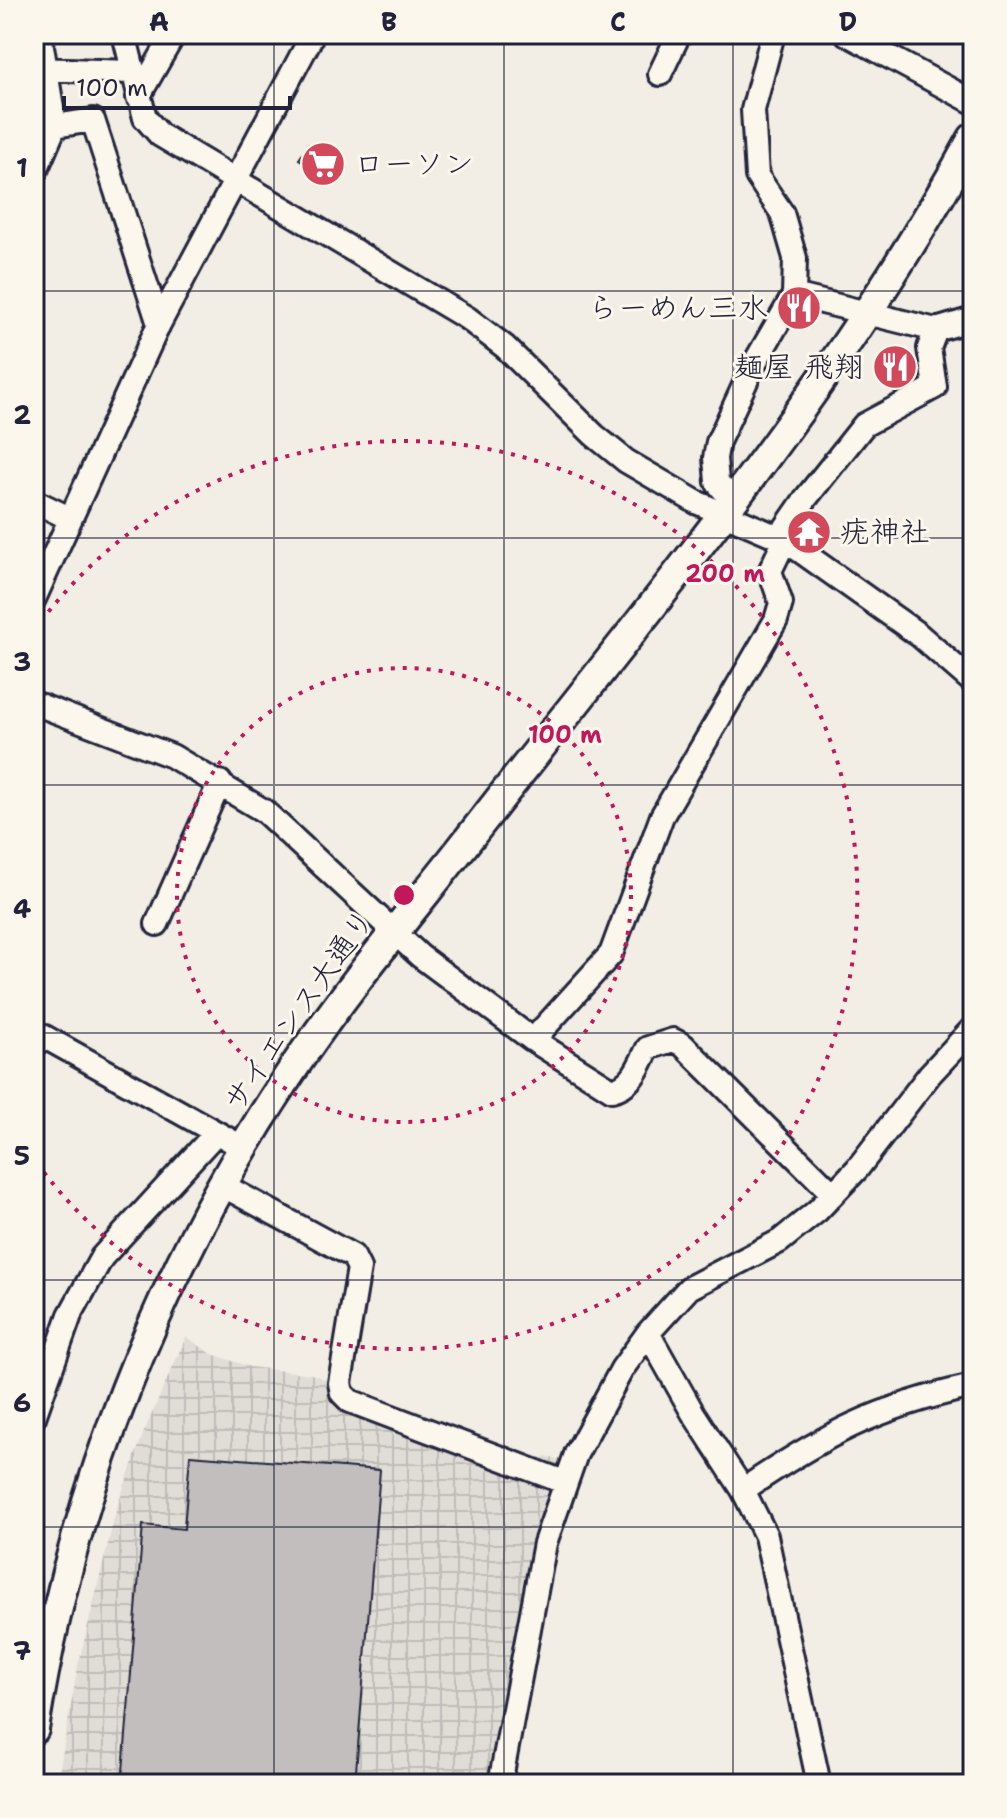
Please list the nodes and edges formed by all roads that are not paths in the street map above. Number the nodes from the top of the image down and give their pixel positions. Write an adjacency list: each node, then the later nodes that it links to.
1 (40, 34): 8 (street)
2 (124, 34): 9 (street)
3 (174, 34): 11 (street)
4 (313, 34): 17 (street)
5 (679, 34): 10 (street)
6 (773, 34): 18 (street)
7 (847, 34): 12 (street)
8 (40, 70): 9 (street); 13 (street)
9 (132, 72): 11 (street)
10 (660, 74)
11 (138, 97): 17 (street)
12 (973, 102)
13 (55, 126): 15 (street); 21 (street)
14 (973, 138): 19 (main road, サイエンス大通り)
15 (38, 152): 16 (street)
16 (34, 175)
17 (234, 179): 21 (street); 24 (street)
18 (794, 295): 19 (street); 24 (street)
19 (870, 315): 22 (street); 24 (main road, サイエンス大通り)
20 (973, 319): 22 (street)
21 (159, 324): 25 (street)
22 (936, 330): 26 (street)
23 (34, 501): 25 (street)
24 (729, 509): 26 (street); 32 (main road, サイエンス大通り)
25 (69, 518): 27 (street)
26 (782, 538): 28 (street); 35 (street)
27 (34, 599)
28 (973, 682)
29 (34, 703): 30 (street)
30 (220, 782): 31 (street); 32 (street)
31 (157, 924)
32 (394, 933): 35 (street); 37 (main road, サイエンス大通り)
33 (973, 1028): 39 (street)
34 (34, 1031): 36 (street)
35 (533, 1040): 39 (street)
36 (215, 1134): 37 (street); 42 (street)
37 (244, 1148): 38 (main road, サイエンス大通り)
38 (222, 1185): 43 (street); 45 (main road, サイエンス大通り)
39 (833, 1194): 40 (street)
40 (648, 1333): 43 (street); 44 (street)
41 (973, 1386): 44 (street)
42 (34, 1417)
43 (564, 1482): 46 (street)
44 (743, 1490): 47 (street)
45 (34, 1729)
46 (500, 1784)
47 (819, 1784)

